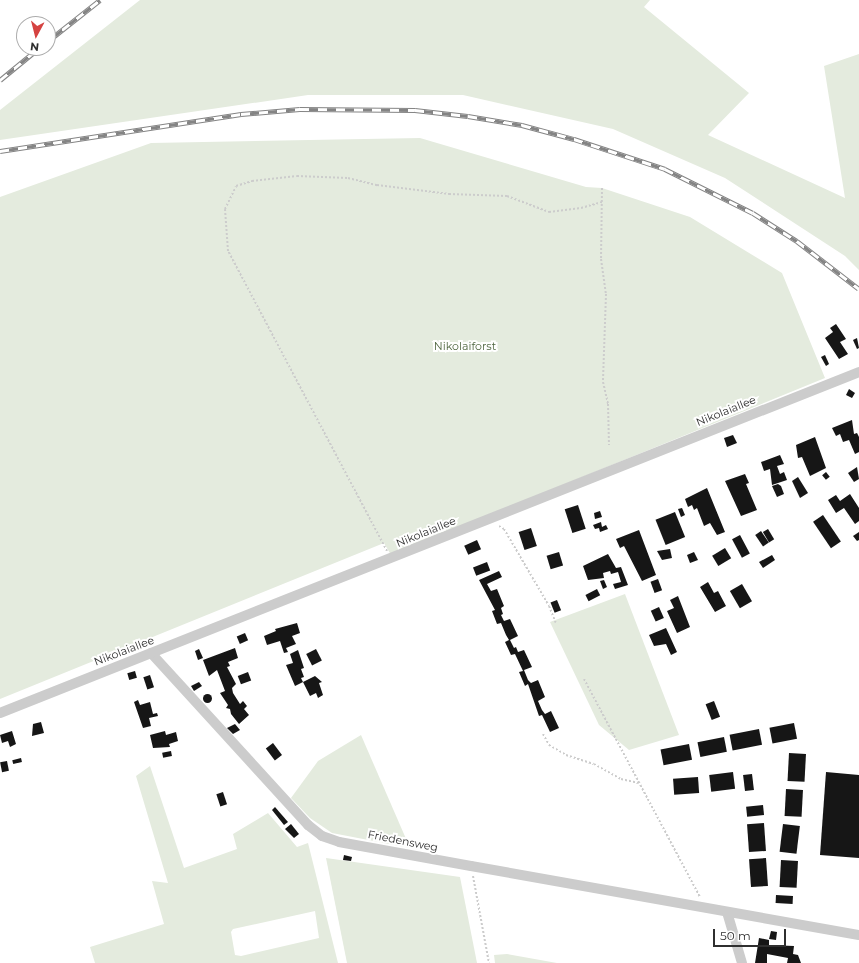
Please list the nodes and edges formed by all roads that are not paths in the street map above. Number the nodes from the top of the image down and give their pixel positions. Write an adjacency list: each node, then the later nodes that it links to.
1 (859, 372): 2 (street, Nikolaiallee)
2 (151, 653): 3 (street, Nikolaiallee); 4 (street, Friedensweg)
3 (0, 713)
4 (727, 912): 5 (street, Friedensweg); 6 (street)
5 (859, 935)
6 (742, 963)

